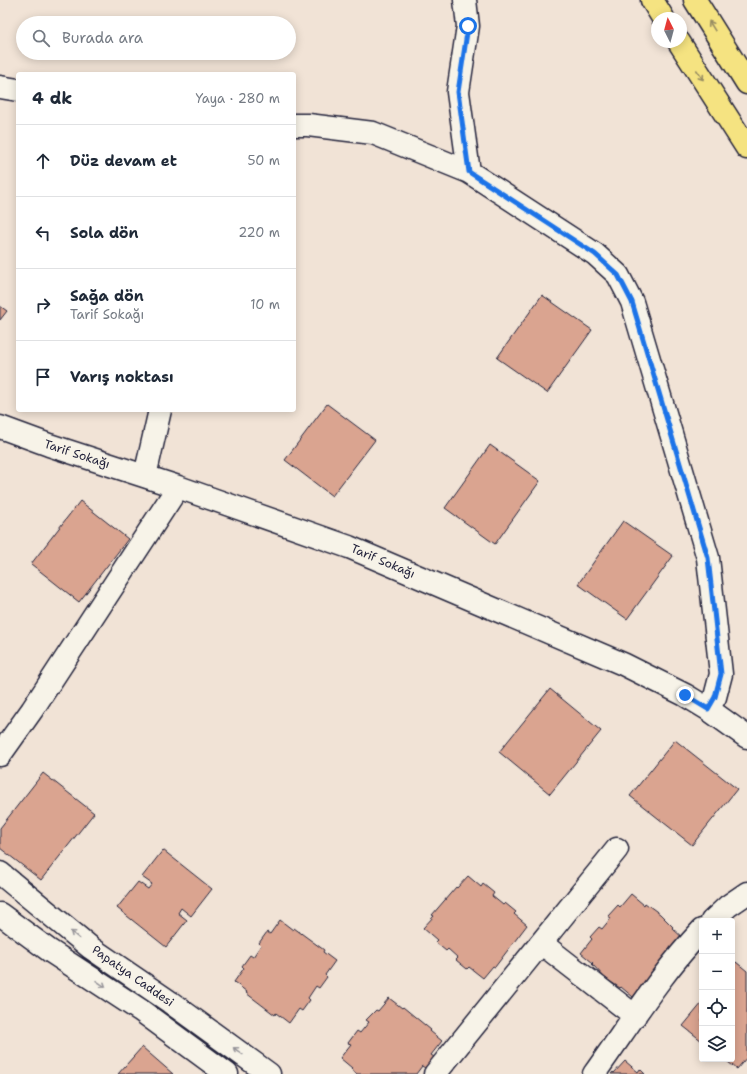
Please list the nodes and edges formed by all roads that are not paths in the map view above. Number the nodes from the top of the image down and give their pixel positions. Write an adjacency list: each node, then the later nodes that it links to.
1 (465, 0): 11 (street)
2 (652, 0): 4 (main road)
3 (696, 0): 6 (main road, one-way to 3)
4 (659, 12)
5 (683, 48): 10 (main road, one-way to 10)
6 (747, 83)
7 (0, 87): 8 (street)
8 (16, 90)
9 (296, 125): 11 (street)
10 (747, 148)
11 (469, 172): 16 (street)
12 (160, 412): 14 (street)
13 (0, 427): 14 (street, Tarif Sokağı)
14 (145, 476): 15 (street, Tarif Sokağı)
15 (178, 487): 16 (street, Tarif Sokağı); 18 (street)
16 (708, 709): 17 (street, Tarif Sokağı)
17 (747, 737)
18 (0, 755)
19 (617, 849): 25 (street)
20 (0, 873): 28 (street, Papatya Caddesi, one-way to 20)
21 (747, 893): 23 (street)
22 (0, 914): 27 (street, Papatya Caddesi, one-way to 27)
23 (715, 918)
24 (699, 933): 26 (street)
25 (541, 942): 26 (street); 29 (street)
26 (635, 1016): 30 (street)
27 (227, 1074)
28 (269, 1074)
29 (435, 1074)
30 (594, 1074)

